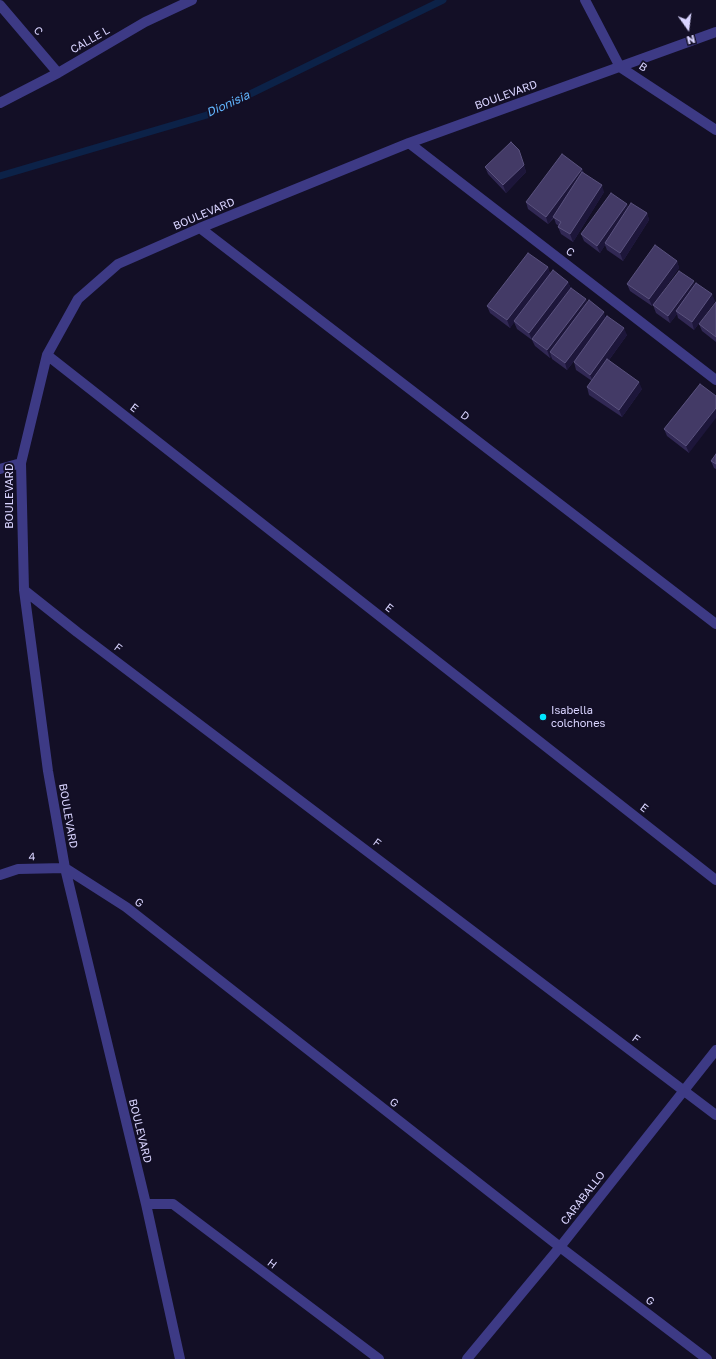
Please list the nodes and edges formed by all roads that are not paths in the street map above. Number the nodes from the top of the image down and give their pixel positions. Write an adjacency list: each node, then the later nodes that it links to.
1 (192, 0): 6 (street, CALLE L)
2 (585, 0): 5 (street, B)
3 (0, 5): 6 (street, C)
4 (716, 32): 5 (street, BOULEVARD)
5 (620, 67): 8 (street, B); 9 (street, BOULEVARD)
6 (58, 73): 7 (street, CALLE L)
7 (0, 103)
8 (716, 130)
9 (409, 142): 10 (street, BOULEVARD); 12 (street, C)
10 (200, 228): 11 (street, BOULEVARD); 16 (street, D)
11 (47, 355): 13 (street, BOULEVARD); 19 (street, E)
12 (716, 380)
13 (21, 463): 14 (street); 15 (street, BOULEVARD)
14 (0, 469)
15 (24, 590): 17 (street, BOULEVARD); 21 (street, F)
16 (716, 624)
17 (65, 868): 18 (street, 4); 23 (street, BOULEVARD); 24 (street, G)
18 (0, 875)
19 (716, 880)
20 (716, 1050): 21 (street, CARABALLO)
21 (684, 1090): 22 (street, F); 24 (street, CARABALLO)
22 (716, 1115)
23 (146, 1204): 25 (street, BOULEVARD); 26 (street, H)
24 (560, 1247): 27 (street, CARABALLO); 28 (street, G)
25 (180, 1359)
26 (379, 1359)
27 (467, 1359)
28 (707, 1359)

